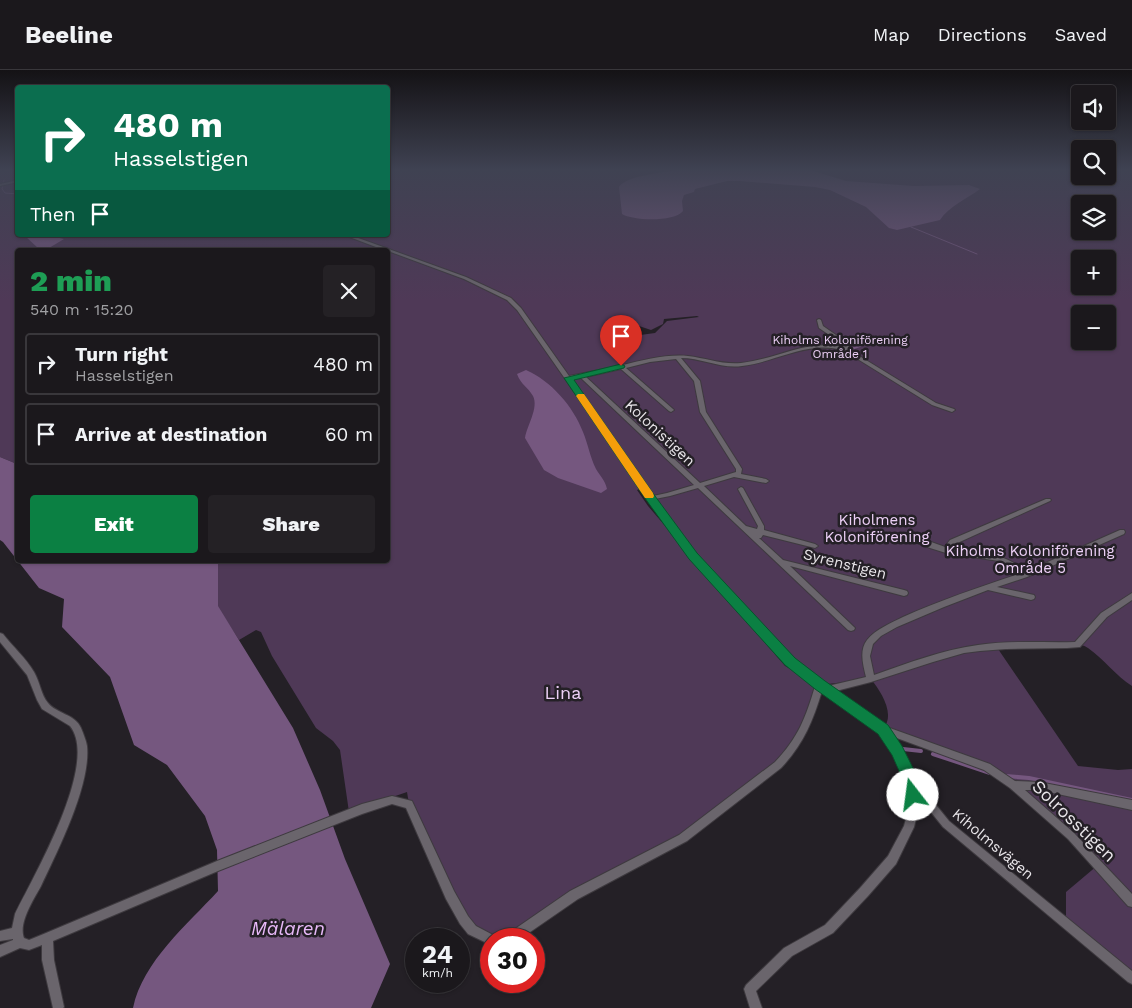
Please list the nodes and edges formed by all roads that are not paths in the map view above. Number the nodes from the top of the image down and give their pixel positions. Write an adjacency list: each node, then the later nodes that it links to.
1 (352, 237): 2 (street, Kiholmsvägen)
2 (382, 248)
3 (390, 251): 9 (street, Kiholmsvägen)
4 (819, 320): 5 (street)
5 (845, 349): 6 (street); 11 (street)
6 (677, 357): 7 (street); 12 (street)
7 (621, 366): 8 (street); 10 (street)
8 (582, 376): 9 (street); 14 (street, Kolonistigen)
9 (568, 378): 16 (street, Kiholmsvägen)
10 (672, 410)
11 (952, 410)
12 (734, 475): 13 (street); 14 (street)
13 (766, 481)
14 (699, 486): 16 (street); 18 (street, Syrenstigen)
15 (741, 489): 19 (street)
16 (651, 498): 34 (street, Kiholmsvägen)
17 (1048, 500): 24 (street)
18 (744, 528): 19 (street, Syrenstigen); 21 (street, Syrenstigen)
19 (761, 532): 21 (street); 23 (street, Syrenstigen)
20 (1122, 532): 26 (street)
21 (756, 539): 25 (street, Syrenstigen)
22 (918, 540): 24 (street)
23 (815, 546)
24 (956, 552): 26 (street)
25 (780, 562): 28 (street, Syrenstigen); 31 (street, Syrenstigen)
26 (1024, 575): 27 (street)
27 (990, 587): 30 (street); 33 (street)
28 (904, 593)
29 (1132, 596): 33 (street)
30 (1031, 597)
31 (851, 628)
32 (0, 636): 43 (street)
33 (871, 679): 34 (street)
34 (824, 688): 35 (street, Kiholmsvägen); 40 (street)
35 (883, 730): 36 (street, Kiholmsvägen); 37 (street, Solrosstigen)
36 (912, 782): 46 (street, Kiholmsvägen); 48 (street)
37 (1013, 785): 38 (street, Solrosstigen); 39 (street, Solrosstigen)
38 (1132, 805)
39 (1132, 902)
40 (526, 928)
41 (480, 934): 44 (street)
42 (0, 936): 43 (street)
43 (18, 938): 44 (street); 45 (street)
44 (47, 938): 47 (street)
45 (0, 951)
46 (1132, 978)
47 (58, 1007)
48 (756, 1008)

